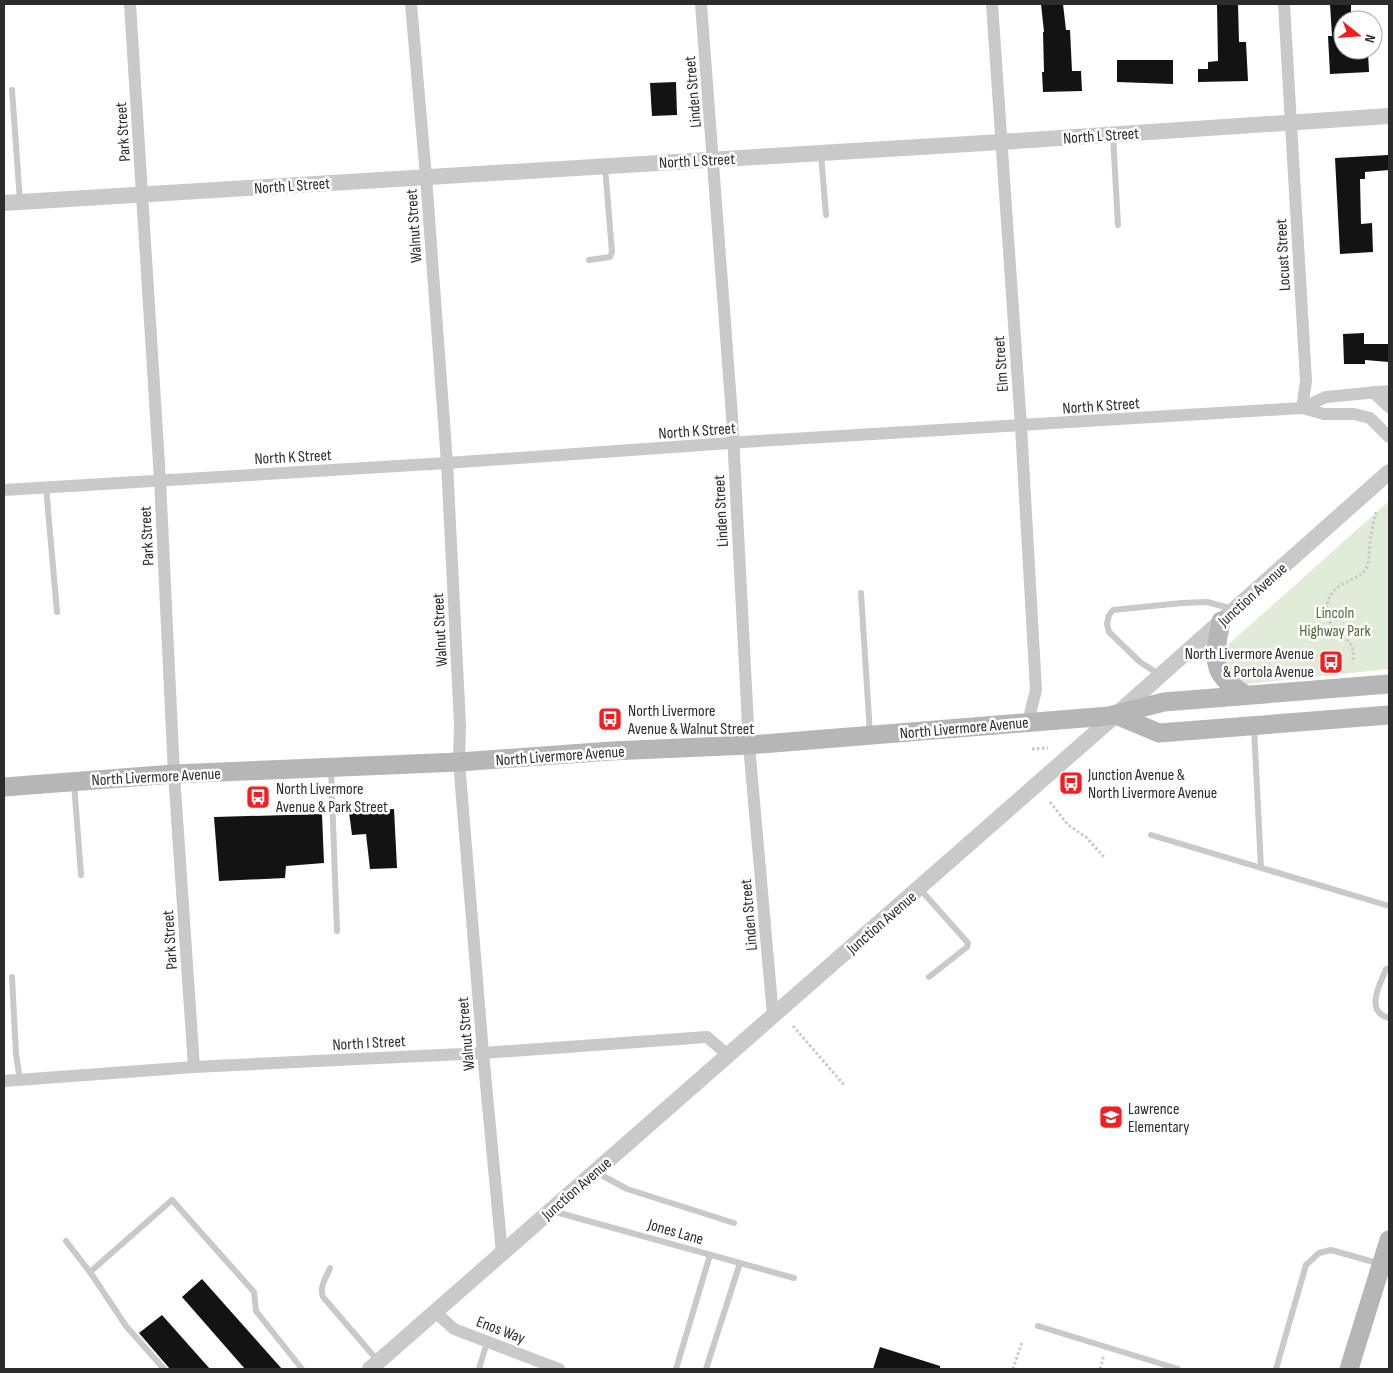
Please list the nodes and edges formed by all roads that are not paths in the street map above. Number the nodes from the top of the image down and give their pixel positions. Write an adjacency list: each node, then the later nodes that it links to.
1 (130, 4): 15 (street, Park Street)
2 (411, 4): 14 (street, Walnut Street)
3 (701, 4): 12 (street, Linden Street)
4 (992, 4): 10 (street, Elm Street)
5 (1284, 4): 8 (street, Locust Street)
6 (12, 90): 16 (lane)
7 (1389, 116): 8 (street, North L Street)
8 (1290, 123): 9 (street, North L Street); 23 (street, Locust Street)
9 (1113, 134): 10 (street, North L Street); 18 (lane)
10 (1001, 142): 11 (street, North L Street); 24 (street, Elm Street)
11 (821, 153): 12 (street, North L Street); 17 (lane)
12 (713, 159): 13 (street, North L Street); 26 (street, Linden Street)
13 (605, 166): 14 (street, North L Street); 19 (lane)
14 (426, 177): 15 (street, North L Street); 27 (street, Walnut Street)
15 (142, 195): 16 (street, North L Street); 29 (street, Park Street)
16 (12, 203)
17 (826, 215)
18 (1118, 225)
19 (589, 260)
20 (1389, 391): 21 (street, North K Street)
21 (1373, 392): 22 (street); 23 (street, North K Street)
22 (1389, 407)
23 (1302, 408): 24 (street, North K Street); 25 (street)
24 (1021, 426): 26 (street, North K Street); 40 (street, Elm Street)
25 (1389, 437)
26 (734, 443): 27 (street, North K Street); 43 (street, Linden Street)
27 (447, 463): 29 (street, North K Street); 44 (street, Walnut Street)
28 (1389, 472): 34 (street, Junction Avenue)
29 (160, 480): 30 (street, North K Street); 46 (street, Park Street)
30 (46, 487): 31 (street, North K Street); 33 (lane)
31 (4, 490)
32 (860, 593): 42 (lane)
33 (57, 612)
34 (1228, 615): 35 (street, Junction Avenue); 35 (lane); 37 (main road)
35 (1160, 676): 38 (street, Junction Avenue)
36 (1389, 684): 37 (main road, North Livermore Avenue)
37 (1246, 695): 38 (main road, North Livermore Avenue)
38 (1116, 715): 40 (main road, North Livermore Avenue); 41 (main road, North Livermore Avenue); 52 (street, Junction Avenue)
39 (1389, 715): 41 (main road, North Livermore Avenue)
40 (1028, 722): 42 (main road, North Livermore Avenue)
41 (1254, 726): 50 (lane)
42 (870, 735): 43 (main road, North Livermore Avenue)
43 (749, 744): 44 (main road, North Livermore Avenue); 58 (street, Linden Street)
44 (460, 762): 45 (main road, North Livermore Avenue); 60 (street, Walnut Street)
45 (331, 768): 46 (main road, North Livermore Avenue); 54 (lane)
46 (174, 774): 47 (main road, North Livermore Avenue); 62 (street, Park Street)
47 (74, 782): 48 (main road, North Livermore Avenue); 51 (lane)
48 (4, 787)
49 (1151, 835): 50 (lane)
50 (1261, 868): 53 (lane)
51 (82, 876)
52 (919, 888): 57 (lane); 58 (street, Junction Avenue)
53 (1389, 906)
54 (337, 931)
55 (1389, 968): 59 (lane)
56 (12, 977): 63 (lane)
57 (929, 977)
58 (773, 1016): 61 (street, Junction Avenue)
59 (1389, 1018)
60 (483, 1052): 61 (street, North I Street); 62 (street, North I Street); 70 (street, Walnut Street)
61 (728, 1055): 65 (street, Junction Avenue)
62 (194, 1067): 63 (street, North I Street)
63 (20, 1080): 64 (street, North I Street)
64 (4, 1081)
65 (595, 1172): 66 (street, Junction Avenue); 67 (lane)
66 (551, 1210): 70 (street, Junction Avenue); 71 (lane, Jones Lane)
67 (734, 1223)
68 (1389, 1240): 73 (main road)
69 (66, 1241): 75 (lane)
70 (502, 1253): 77 (street, Junction Avenue)
71 (710, 1255): 72 (lane, Jones Lane); 85 (lane)
72 (740, 1263): 76 (lane, Jones Lane); 86 (lane)
73 (1382, 1264): 88 (lane); 89 (main road)
74 (330, 1268): 80 (lane)
75 (90, 1272): 81 (lane); 82 (lane)
76 (794, 1278)
77 (435, 1312): 79 (street, Enos Way); 80 (street, Junction Avenue)
78 (1038, 1326): 87 (lane)
79 (486, 1342): 83 (lane); 84 (street, Enos Way)
80 (374, 1365)
81 (164, 1369)
82 (302, 1369)
83 (479, 1369)
84 (559, 1369)
85 (676, 1369)
86 (706, 1369)
87 (1178, 1369)
88 (1276, 1369)
89 (1351, 1369)

